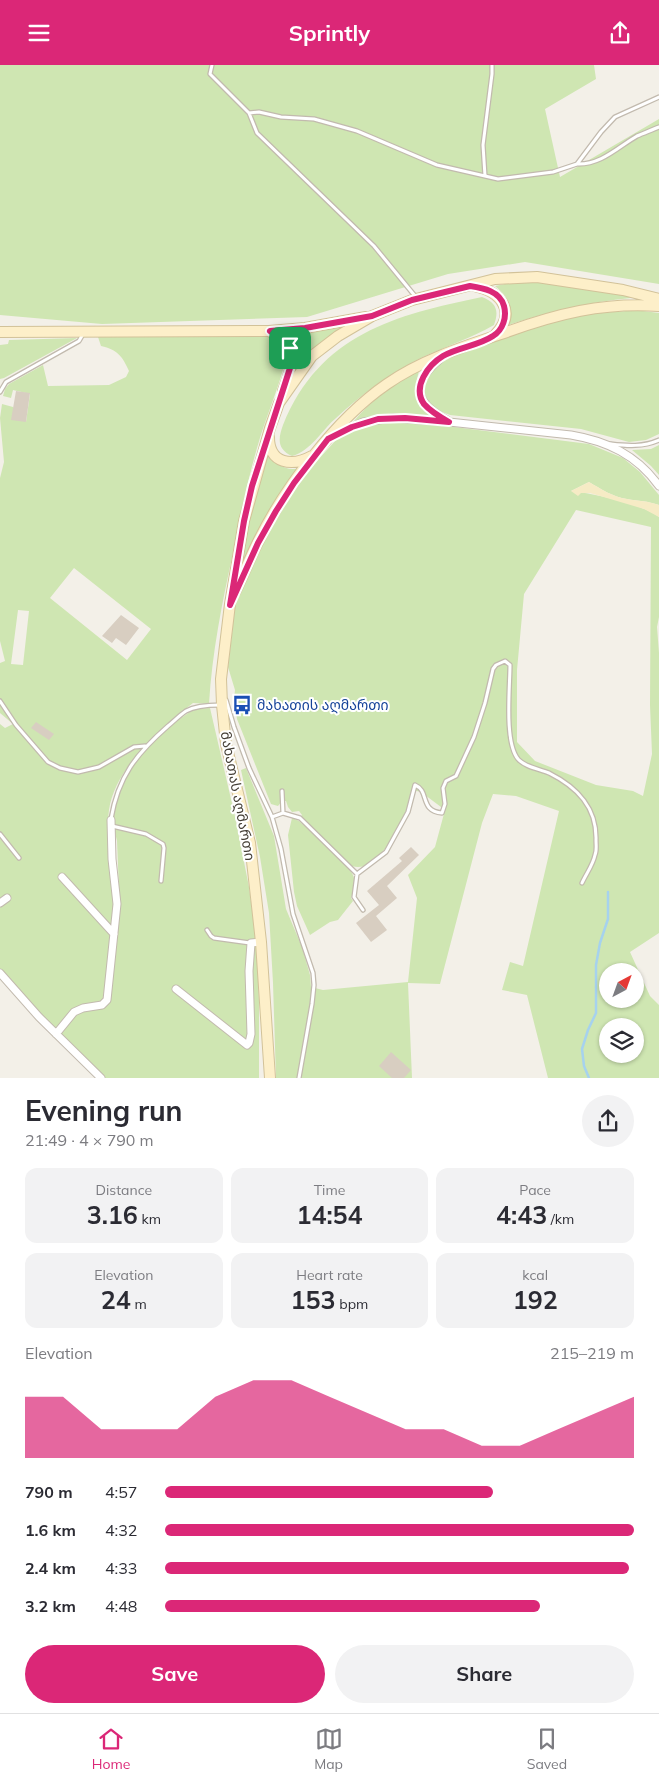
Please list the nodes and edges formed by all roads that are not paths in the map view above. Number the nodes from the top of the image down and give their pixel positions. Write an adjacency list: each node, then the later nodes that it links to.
1 (212, 65): 4 (lane)
2 (492, 65): 7 (lane)
3 (659, 97): 6 (lane)
4 (249, 113): 7 (lane); 9 (lane)
5 (659, 127): 6 (lane)
6 (577, 164): 7 (lane)
7 (486, 176)
8 (470, 286): 9 (main road, მახათას აღმართი); 10 (main road, მახათას აღმართი); 16 (main road)
9 (417, 299): 12 (main road, მახათას აღმართი)
10 (659, 299)
11 (659, 306): 16 (main road, მახათას აღმართი)
12 (372, 316): 13 (main road); 20 (main road, მახათას აღმართი)
13 (270, 331): 15 (main road); 20 (main road)
14 (0, 332): 15 (main road)
15 (90, 334): 18 (lane)
16 (494, 336): 17 (main road, მახათას აღმართი)
17 (443, 356): 21 (street); 23 (main road, მახათას აღმართი)
18 (1, 386): 19 (lane)
19 (0, 393)
20 (279, 403): 22 (main road, მახათას აღმართი)
21 (449, 422): 23 (street); 25 (street)
22 (270, 429): 26 (main road); 28 (main road, მახათას აღმართი)
23 (328, 439): 26 (main road, მახათას აღმართი)
24 (659, 440): 25 (lane)
25 (606, 443): 27 (street)
26 (315, 454): 28 (main road, მახათას აღმართი)
27 (659, 486)
28 (230, 605): 29 (main road, მახათას აღმართი)
29 (220, 679): 31 (main road, მახათას აღმართი); 35 (lane)
30 (0, 701): 32 (lane)
31 (222, 705): 32 (lane); 48 (main road, მახათას აღმართი)
32 (145, 746): 36 (lane)
33 (282, 791): 34 (lane)
34 (283, 813): 35 (lane); 39 (lane)
35 (272, 817): 54 (lane)
36 (111, 823): 41 (lane); 47 (street)
37 (0, 834): 38 (lane)
38 (19, 858)
39 (358, 874): 42 (lane); 45 (lane)
40 (62, 877): 47 (street)
41 (161, 881)
42 (582, 883)
43 (7, 898): 44 (street)
44 (0, 903)
45 (363, 910)
46 (207, 931): 48 (lane)
47 (114, 934): 51 (street)
48 (256, 943): 50 (street); 53 (main road, მახათას აღმართი)
49 (0, 973): 51 (street)
50 (176, 989)
51 (56, 1034): 52 (street)
52 (101, 1078)
53 (270, 1078)
54 (299, 1078)

